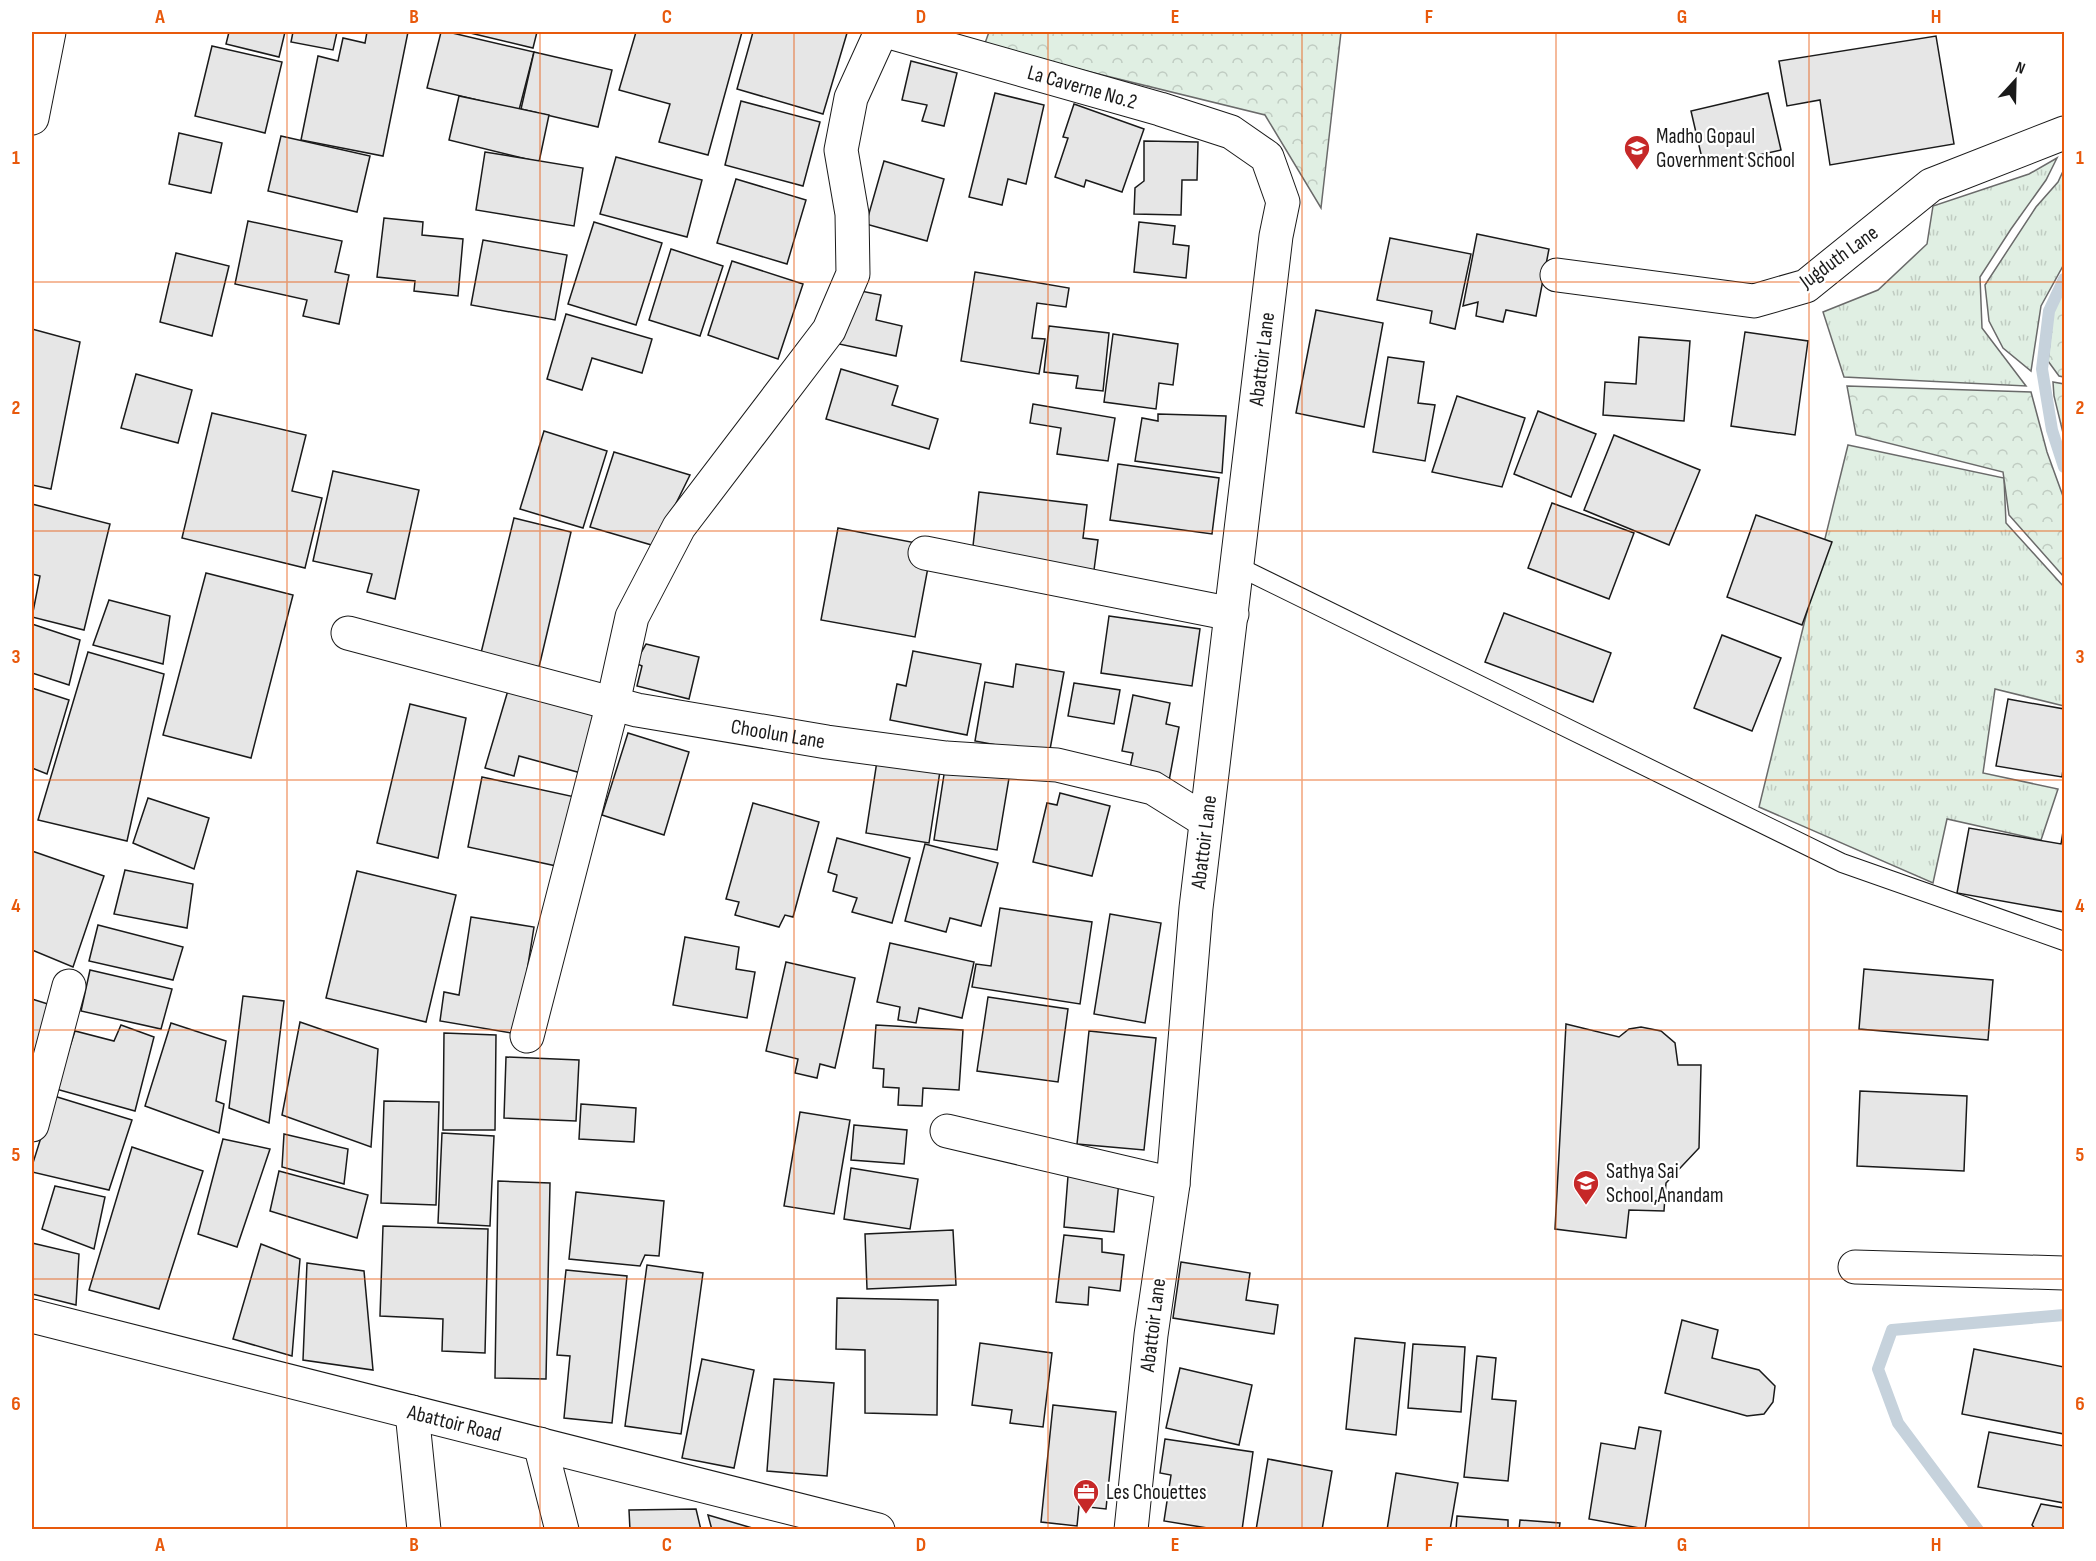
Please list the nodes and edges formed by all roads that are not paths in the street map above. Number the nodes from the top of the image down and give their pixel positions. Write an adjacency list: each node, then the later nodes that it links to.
1 (49, 32): 5 (street)
2 (881, 32): 13 (street)
3 (889, 32): 4 (street, La Caverne No.2)
4 (964, 42): 7 (street, La Caverne No.2)
5 (32, 118)
6 (2064, 133): 8 (street, Jugduth Lane)
7 (1268, 157): 10 (street, Abattoir Lane)
8 (1557, 275)
9 (925, 553): 11 (street)
10 (1238, 566): 11 (street, Abattoir Lane); 15 (lane)
11 (1232, 614): 14 (street, Abattoir Lane)
12 (348, 633): 13 (street, Choolun Lane)
13 (613, 703): 14 (street, Choolun Lane); 17 (street)
14 (1206, 821): 20 (street, Abattoir Lane)
15 (2064, 941)
16 (69, 986): 18 (street)
17 (527, 1036)
18 (32, 1125)
19 (947, 1131): 20 (street)
20 (1173, 1184): 29 (street, Abattoir Lane)
21 (1855, 1267): 22 (street)
22 (2064, 1273)
23 (32, 1316): 24 (street, Abattoir Road)
24 (412, 1412): 25 (street, Abattoir Road); 27 (street)
25 (540, 1444): 26 (street, Abattoir Road); 28 (street)
26 (876, 1529)
27 (424, 1530)
28 (562, 1530)
29 (1131, 1530)

